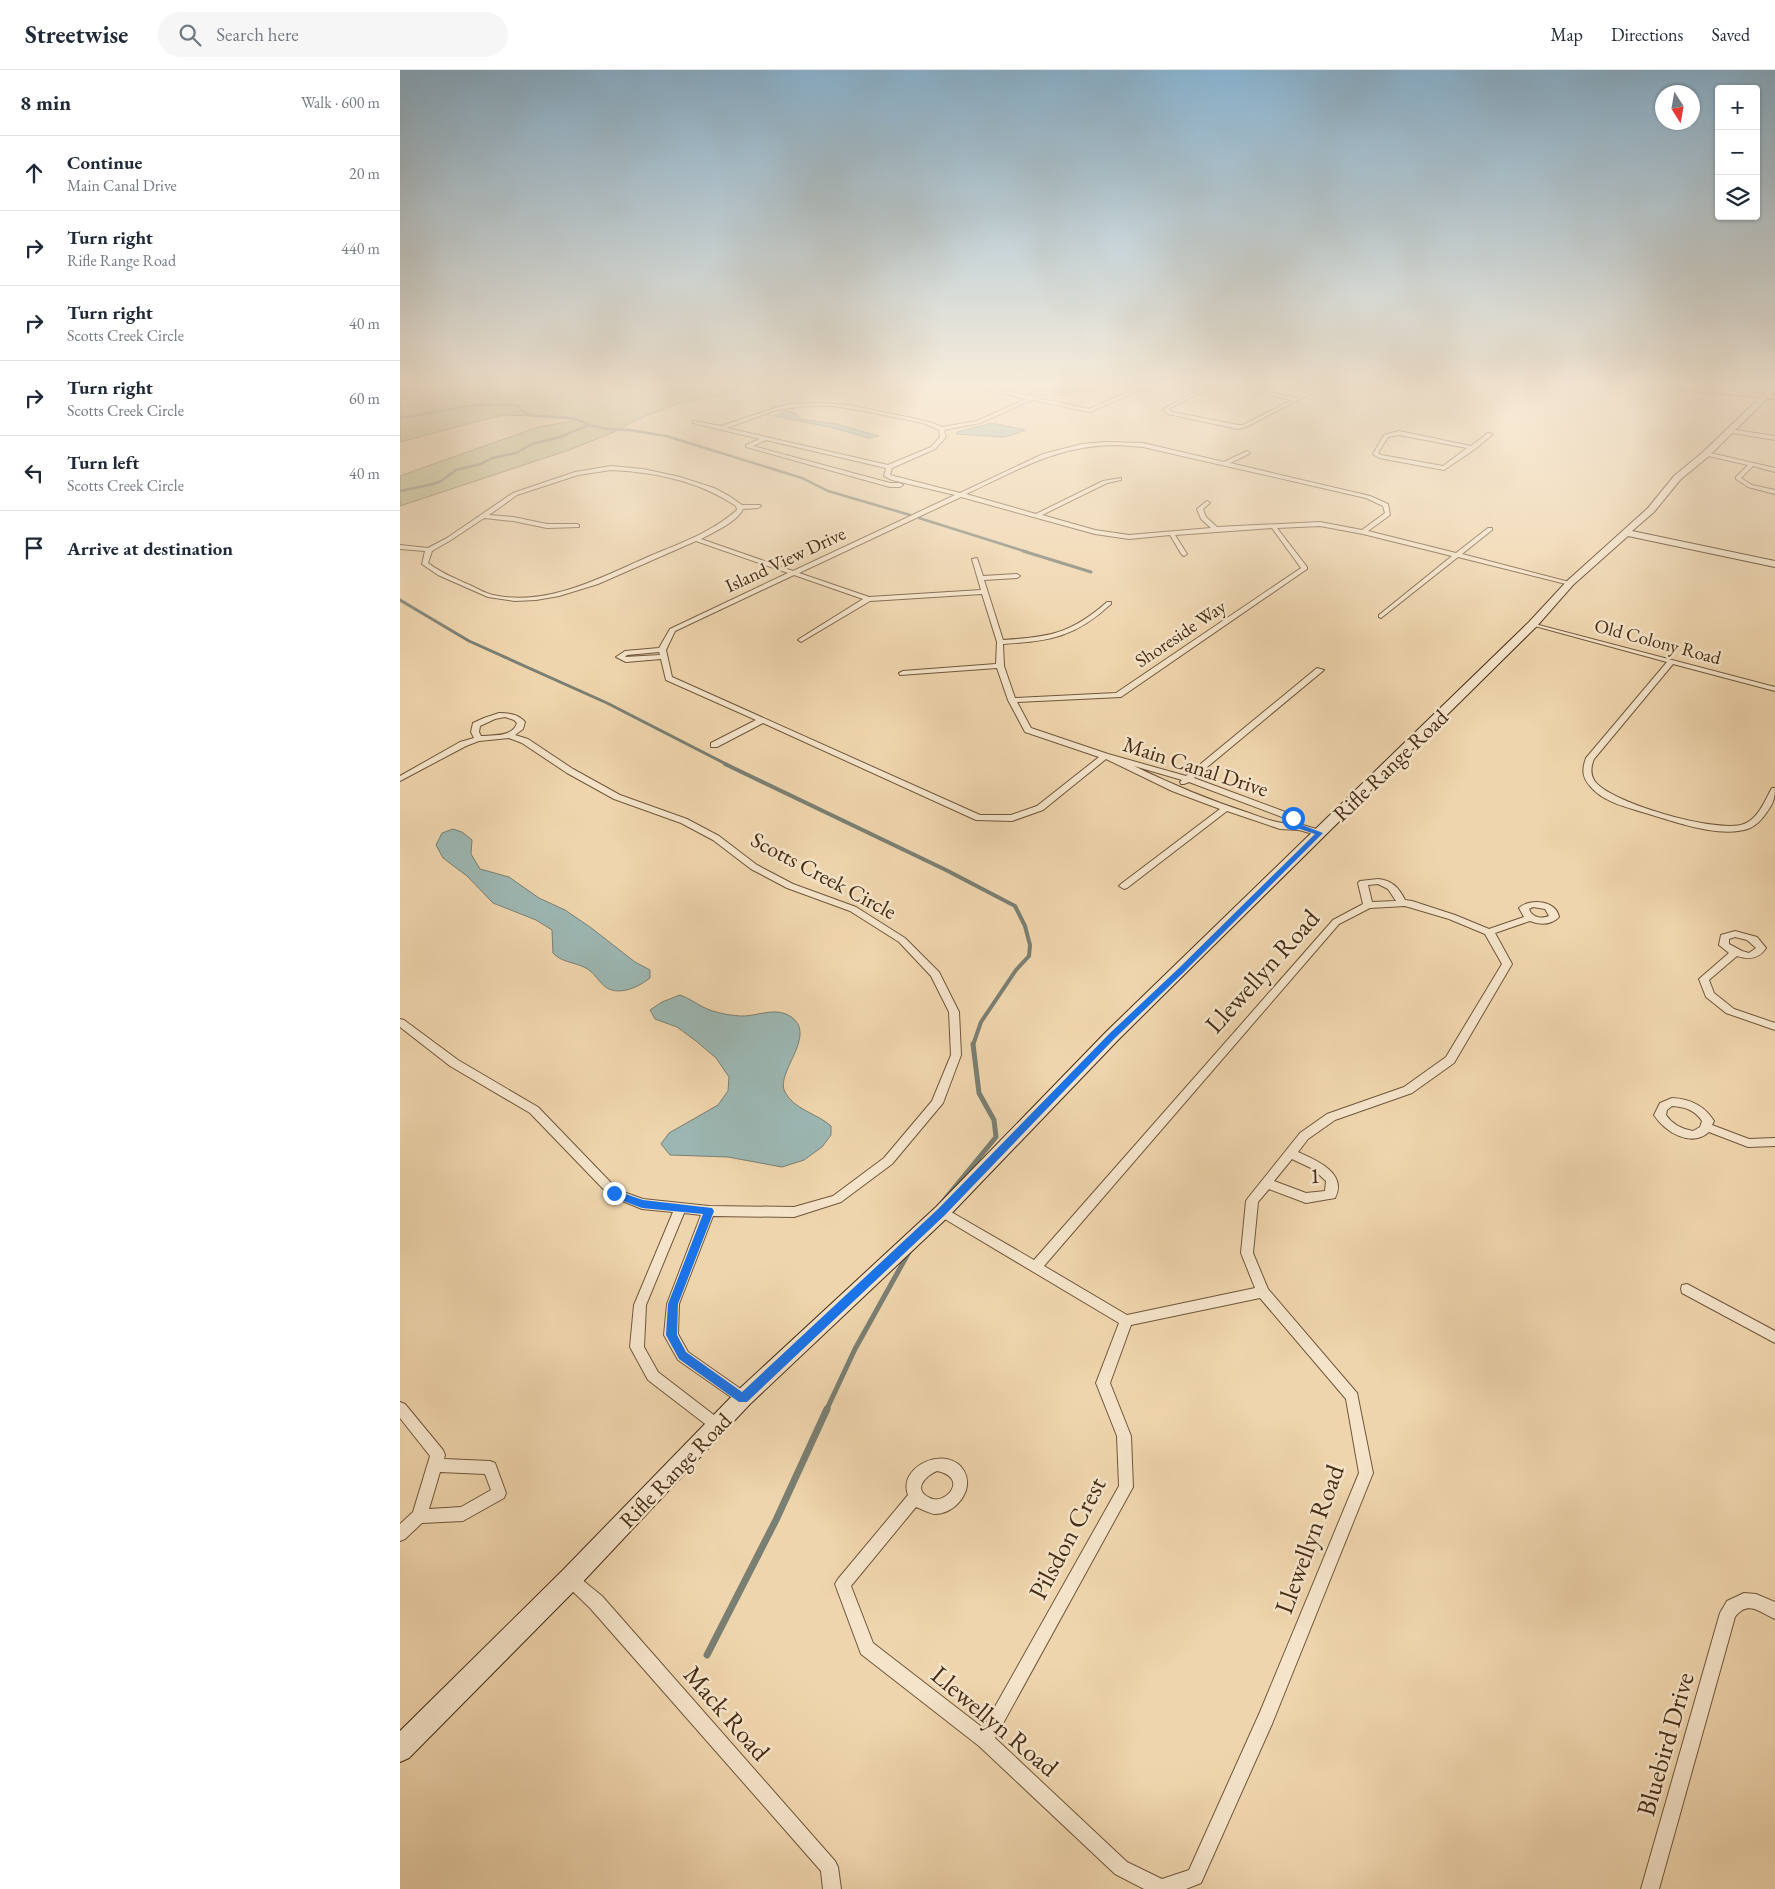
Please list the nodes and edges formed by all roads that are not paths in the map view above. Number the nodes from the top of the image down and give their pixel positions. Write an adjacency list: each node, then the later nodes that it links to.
1 (577, 473): 16 (street)
2 (655, 473): 15 (street)
3 (846, 473): 10 (street)
4 (888, 473): 10 (street)
5 (1008, 473): 12 (street, Island View Drive)
6 (1267, 473): 22 (street, Island View Drive)
7 (1684, 473): 23 (main road, Rifle Range Road)
8 (1743, 473): 11 (street)
9 (1118, 479): 17 (street)
10 (909, 484): 12 (street)
11 (1775, 492)
12 (962, 495): 17 (street); 32 (street, Island View Drive)
13 (1207, 503): 20 (street)
14 (758, 506): 15 (street)
15 (740, 507): 25 (street)
16 (485, 516): 18 (street); 27 (street)
17 (1036, 516): 24 (street)
18 (577, 526)
19 (1273, 526): 20 (street); 22 (street); 50 (street, Shoreside Way)
20 (1216, 529): 24 (street)
21 (1490, 529): 29 (street)
22 (1363, 532): 29 (street)
23 (1627, 533): 31 (main road); 35 (main road, Rifle Range Road)
24 (1172, 534): 28 (street)
25 (696, 539): 32 (street); 37 (street)
26 (400, 547): 27 (street)
27 (429, 550): 37 (street)
28 (1184, 554)
29 (1458, 556): 35 (street); 41 (street)
30 (975, 559): 34 (street, Main Canal Drive)
31 (1775, 564)
32 (792, 573): 38 (street); 51 (street, Island View Drive)
33 (1017, 576): 34 (street)
34 (980, 578): 36 (street, Main Canal Drive)
35 (1570, 582): 42 (main road, Rifle Range Road)
36 (986, 592): 38 (street); 44 (street, Main Canal Drive)
37 (530, 598): 40 (street)
38 (868, 599): 43 (street)
39 (1110, 603): 44 (street)
40 (524, 608)
41 (1381, 616)
42 (1532, 624): 45 (street, Old Colony Road); 62 (main road, Rifle Range Road)
43 (801, 640)
44 (1000, 642): 46 (street, Main Canal Drive)
45 (1672, 661): 49 (street, Old Colony Road); 59 (street)
46 (1000, 666): 48 (street); 50 (street, Main Canal Drive)
47 (1320, 670): 56 (street)
48 (903, 673)
49 (1775, 689)
50 (1012, 700): 55 (street, Main Canal Drive)
51 (763, 720): 54 (street); 55 (street, Island View Drive)
52 (509, 736): 53 (street, Scotts Creek Circle); 53 (street); 76 (street, Scotts Creek Circle)
53 (478, 739): 57 (street, Scotts Creek Circle)
54 (714, 745)
55 (1105, 756): 56 (street, Main Canal Drive); 58 (street, Main Canal Drive)
56 (1188, 778): 58 (street); 61 (street, Main Canal Drive)
57 (400, 779)
58 (1175, 789): 60 (street, Main Canal Drive)
59 (1775, 790)
60 (1226, 808): 61 (street, Main Canal Drive); 63 (street)
61 (1300, 827): 62 (street, Main Canal Drive)
62 (1320, 833): 77 (main road, Rifle Range Road)
63 (1124, 886)
64 (1402, 904): 65 (street, Llewellyn Road); 65 (street); 67 (street, Llewellyn Road)
65 (1368, 905): 78 (street, Llewellyn Road)
66 (1529, 918): 67 (street)
67 (1488, 932): 73 (street, Llewellyn Road)
68 (1735, 953): 70 (street)
69 (400, 1022): 75 (street, Scotts Creek Circle)
70 (1775, 1028)
71 (1707, 1127): 72 (street)
72 (1775, 1142)
73 (1290, 1153): 74 (street, Llewellyn Road); 74 (street, 1)
74 (1266, 1184): 80 (street, Llewellyn Road)
75 (680, 1209): 76 (street, Scotts Creek Circle); 85 (street)
76 (709, 1211): 83 (street)
77 (942, 1212): 78 (street); 83 (main road, Rifle Range Road)
78 (1036, 1268): 81 (street)
79 (1687, 1289): 82 (street)
80 (1263, 1292): 81 (street); 92 (street, Llewellyn Road)
81 (1126, 1321): 92 (street, Pilsdon Crest)
82 (1775, 1337)
83 (743, 1398): 85 (main road, Rifle Range Road)
84 (400, 1408): 86 (street)
85 (718, 1426): 90 (main road, Rifle Range Road)
86 (435, 1465): 88 (street); 88 (street)
87 (916, 1496): 92 (street, Llewellyn Road)
88 (419, 1516): 89 (street)
89 (400, 1534)
90 (570, 1578): 93 (main road, Rifle Range Road); 94 (street, Mack Road)
91 (1775, 1611): 95 (street, Bluebird Drive)
92 (985, 1740)
93 (400, 1749)
94 (832, 1889)
95 (1650, 1889)

